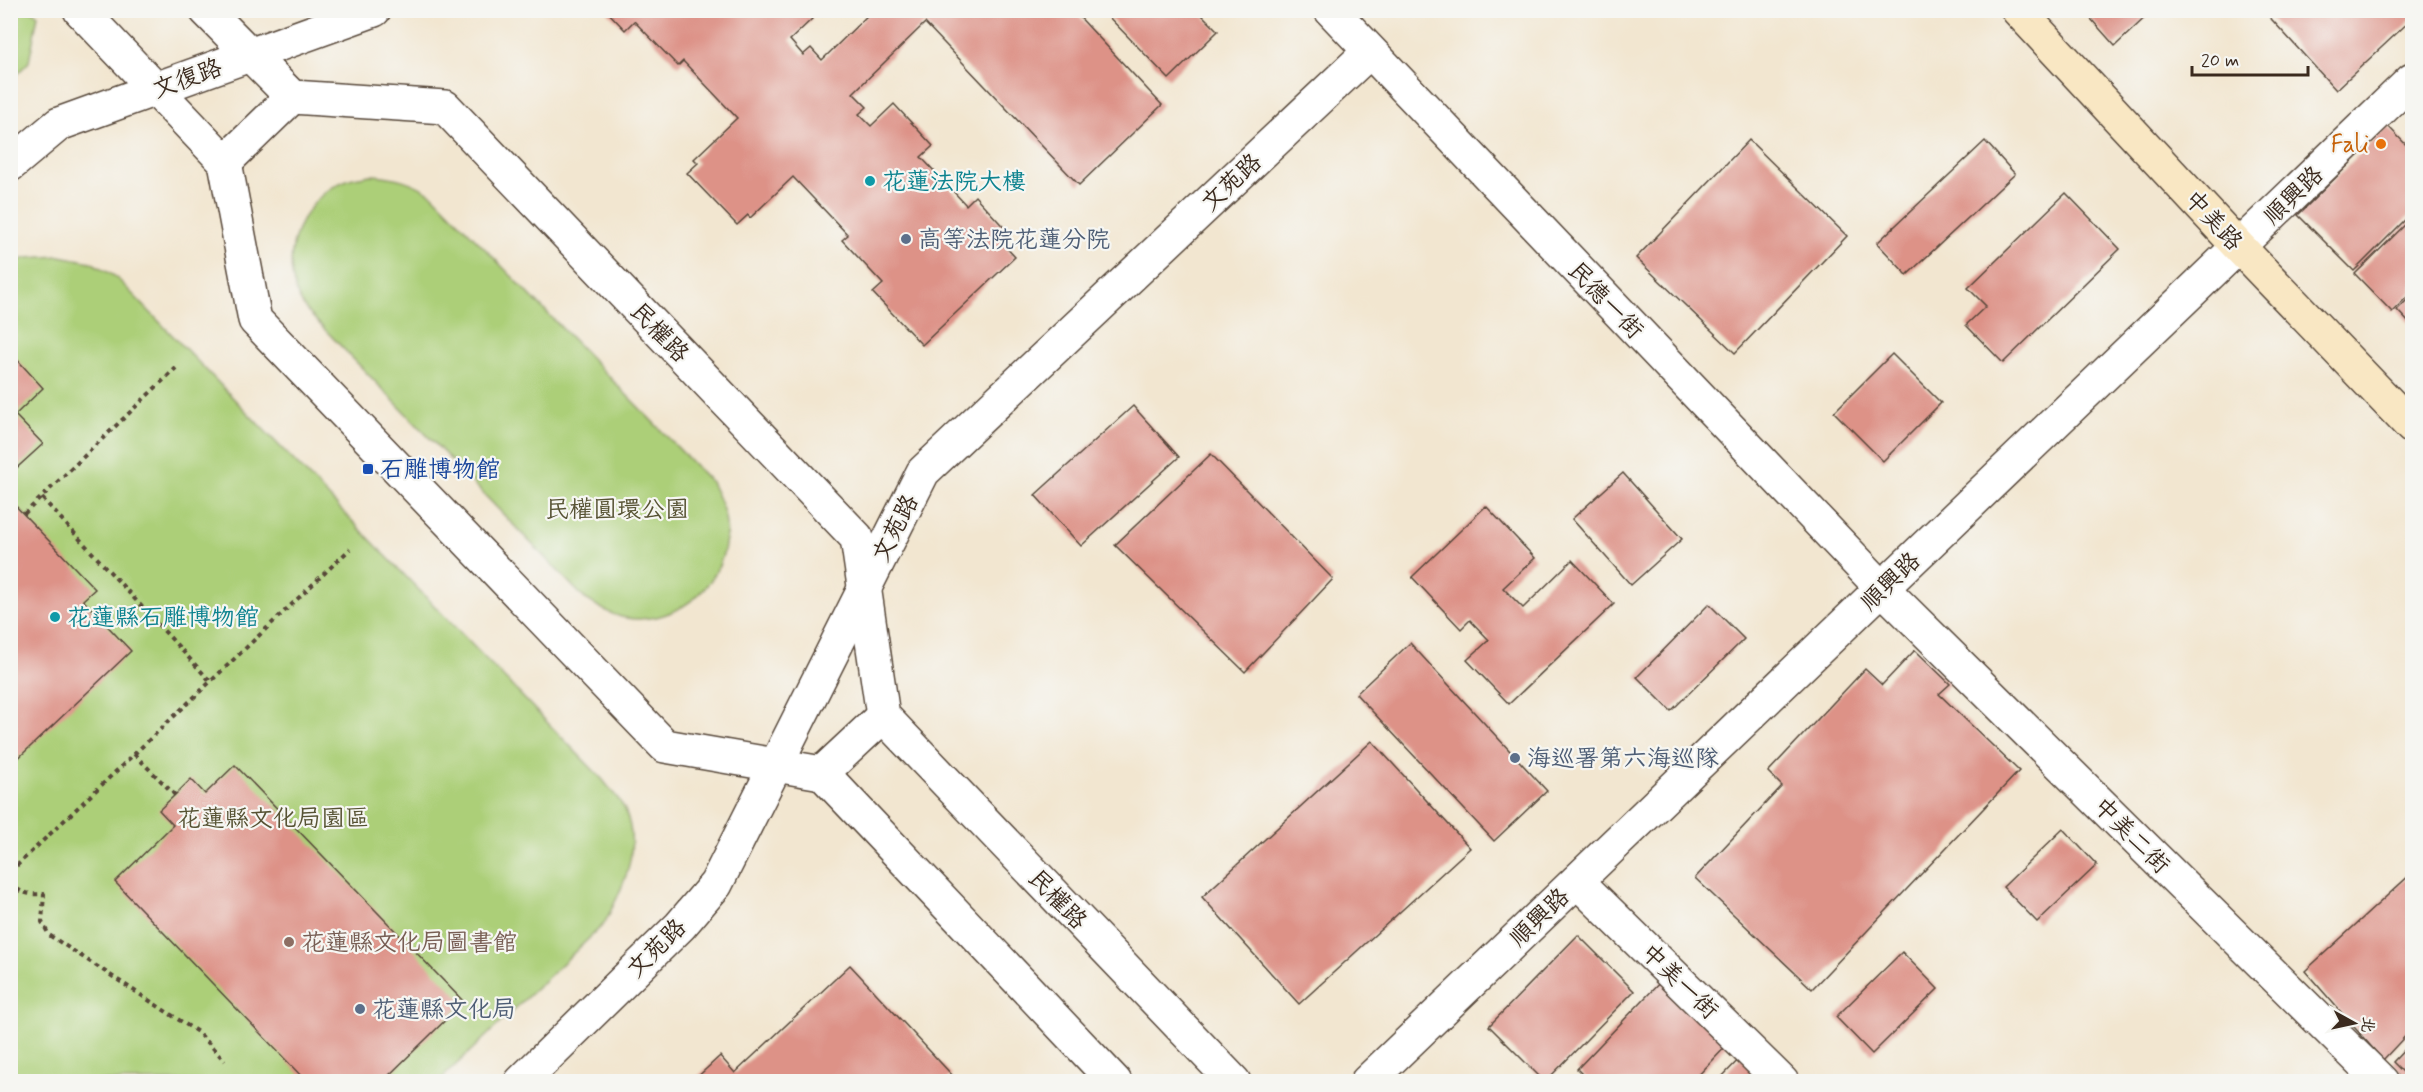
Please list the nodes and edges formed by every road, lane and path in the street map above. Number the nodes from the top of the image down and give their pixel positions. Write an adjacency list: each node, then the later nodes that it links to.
1 (80, 10): 9 (street)
2 (206, 10): 7 (street)
3 (374, 10): 7 (street, 文復路)
4 (1331, 10): 6 (street, 民德一街)
5 (2018, 10): 13 (street, 中美路)
6 (1369, 52): 19 (street, 民德一街); 20 (street, 文苑路)
7 (250, 55): 9 (street, 文復路); 10 (street)
8 (2412, 80): 13 (street, 順興路)
9 (155, 89): 11 (street); 12 (street, 文復路)
10 (292, 97): 11 (street); 20 (street, 民權路)
11 (225, 162): 24 (street)
12 (10, 165)
13 (2239, 247): 15 (street, 中美路); 19 (street, 順興路)
14 (176, 368): 16 (path)
15 (2412, 427)
16 (42, 498): 17 (path); 21 (path)
17 (24, 514)
18 (350, 549): 21 (path)
19 (1882, 588): 28 (street, 順興路); 36 (street, 中美二街)
20 (865, 589): 22 (street, 民權路); 24 (street, 文苑路)
21 (211, 682): 23 (path)
22 (883, 716): 25 (street); 33 (street, 民權路)
23 (134, 754): 26 (path); 27 (path)
24 (776, 766): 25 (street); 31 (street, 文苑路)
25 (822, 773): 32 (street)
26 (175, 795)
27 (10, 872)
28 (1577, 881): 34 (street, 順興路); 35 (street, 中美一街)
29 (10, 883): 30 (path)
30 (225, 1061)
31 (521, 1082)
32 (1114, 1082)
33 (1234, 1082)
34 (1367, 1082)
35 (1782, 1082)
36 (2382, 1082)

